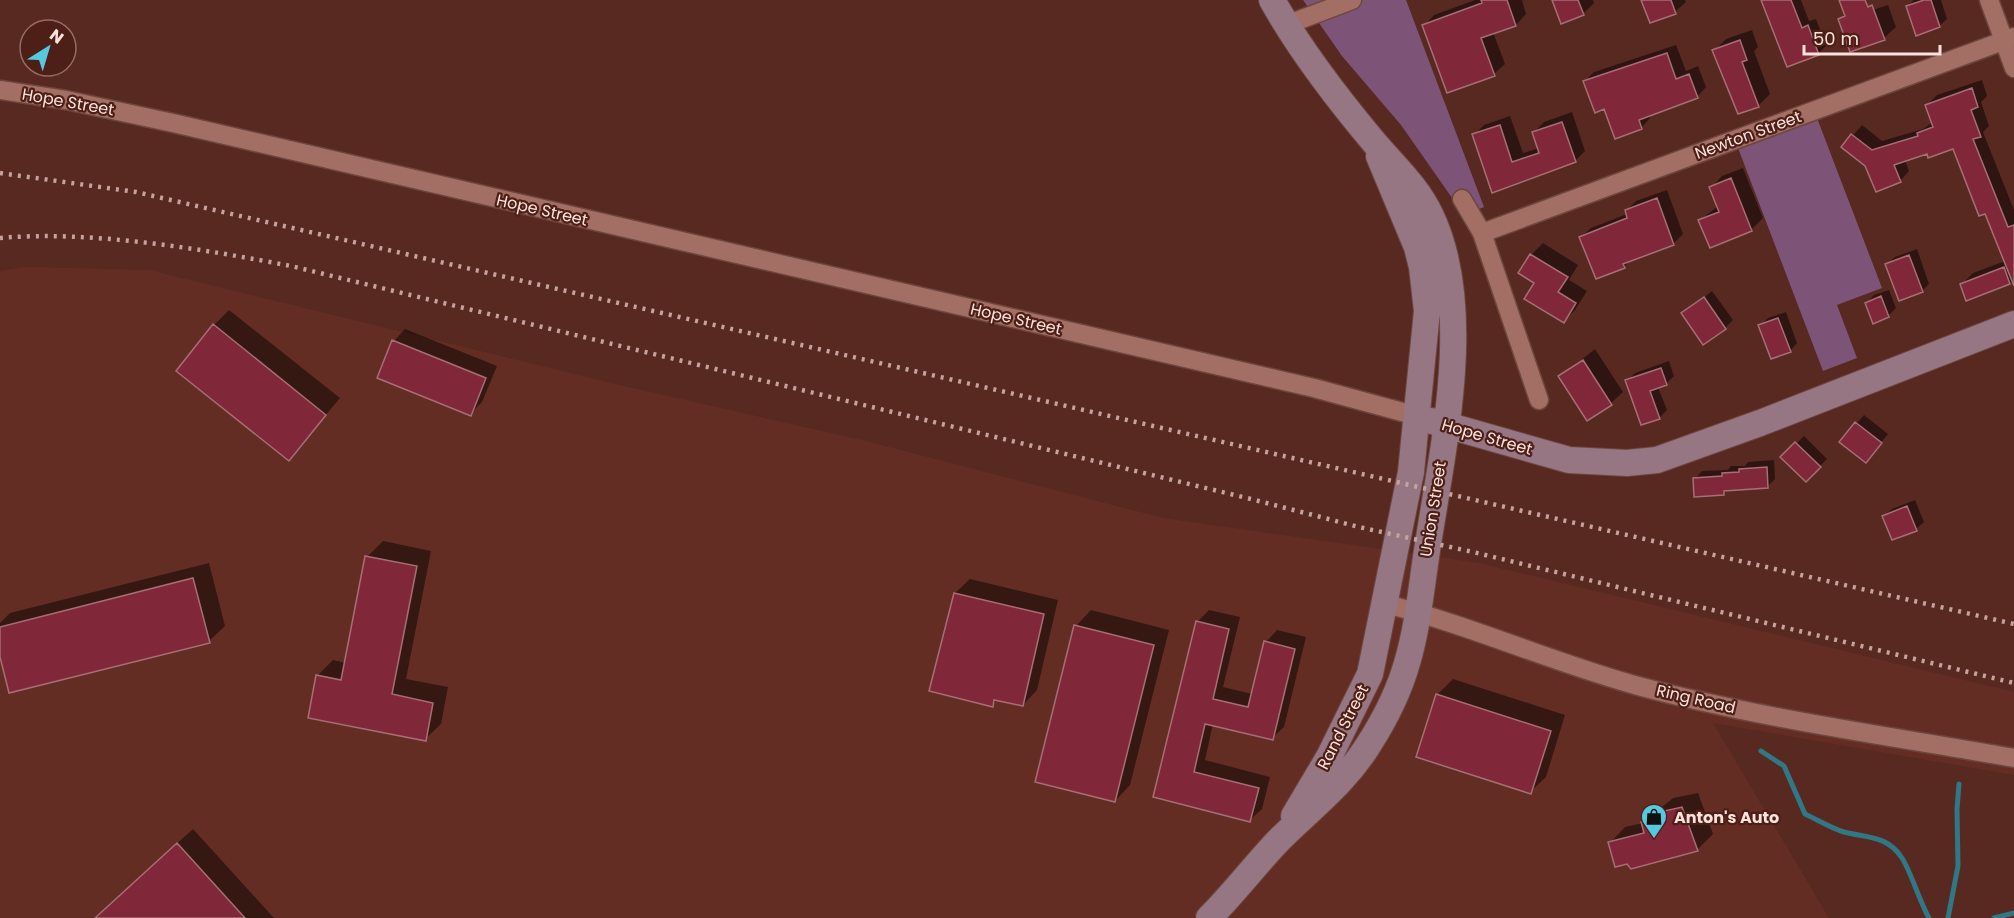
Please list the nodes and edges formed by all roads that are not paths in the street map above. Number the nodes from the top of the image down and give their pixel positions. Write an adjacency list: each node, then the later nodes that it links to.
1 (1272, 0): 4 (street, Union Street)
2 (1352, 0): 4 (street)
3 (1989, 0): 5 (street)
4 (1286, 25): 8 (street, Union Street)
5 (2009, 39): 6 (street); 10 (street, Newton Street)
6 (2014, 68)
7 (0, 90): 13 (street, Hope Street)
8 (1374, 142): 13 (street, Union Street); 14 (street, Union Street)
9 (1462, 199): 10 (street)
10 (1482, 233): 12 (street)
11 (2014, 324): 14 (street, Hope Street)
12 (1539, 400)
13 (1417, 416): 14 (street, Hope Street); 15 (street, Union Street)
14 (1446, 425): 16 (street, Union Street)
15 (1386, 604): 16 (street, Ring Road); 18 (street, Rand Street)
16 (1417, 612): 17 (street, Ring Road); 18 (street, Rand Street)
17 (2014, 758)
18 (1279, 840): 19 (street, Rand Street)
19 (1209, 918)

